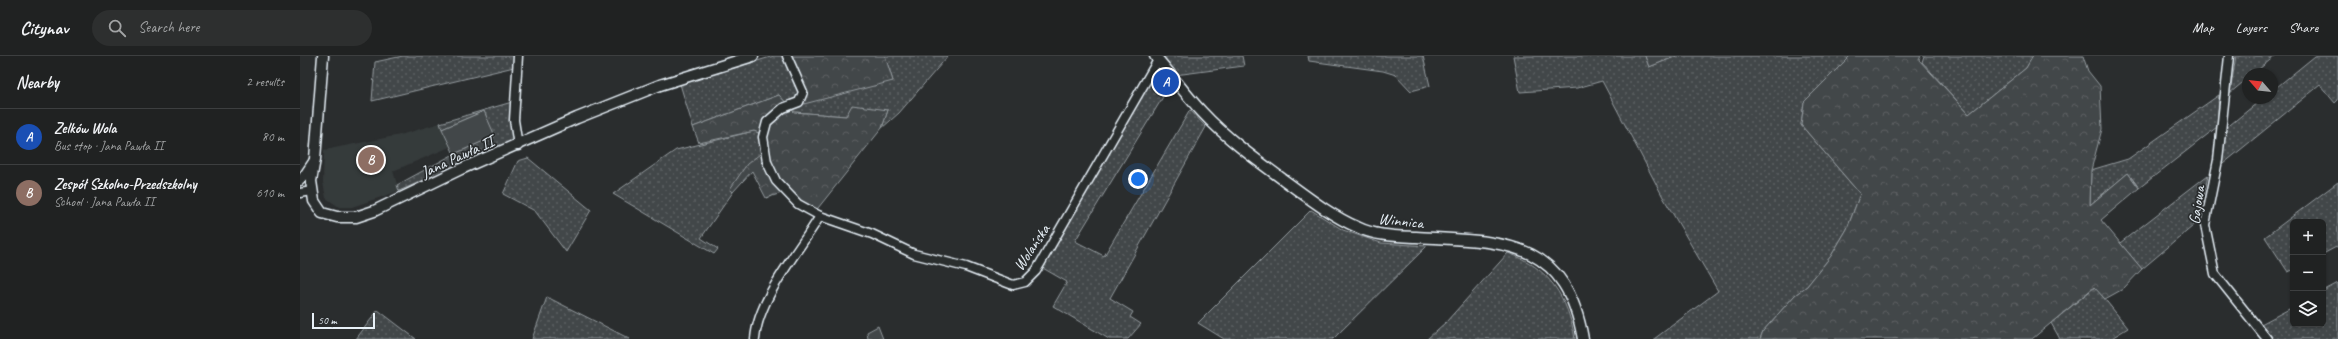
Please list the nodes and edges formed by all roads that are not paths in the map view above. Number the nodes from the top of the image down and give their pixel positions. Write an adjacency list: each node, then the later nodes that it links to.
1 (323, 56): 8 (street, Jana Pawła II)
2 (518, 56): 7 (street)
3 (753, 56): 7 (street, Jana Pawła II)
4 (787, 56): 12 (street, Wolańska)
5 (2229, 56): 15 (street, Gajowa)
6 (1157, 58): 12 (street, Wolańska); 14 (street, Winnica)
7 (518, 146): 10 (street, Jana Pawła II)
8 (315, 159): 9 (street); 10 (street, Jana Pawła II)
9 (300, 181)
10 (312, 191): 11 (street)
11 (300, 193)
12 (820, 216): 13 (street)
13 (755, 339)
14 (1583, 339)
15 (2267, 339)

